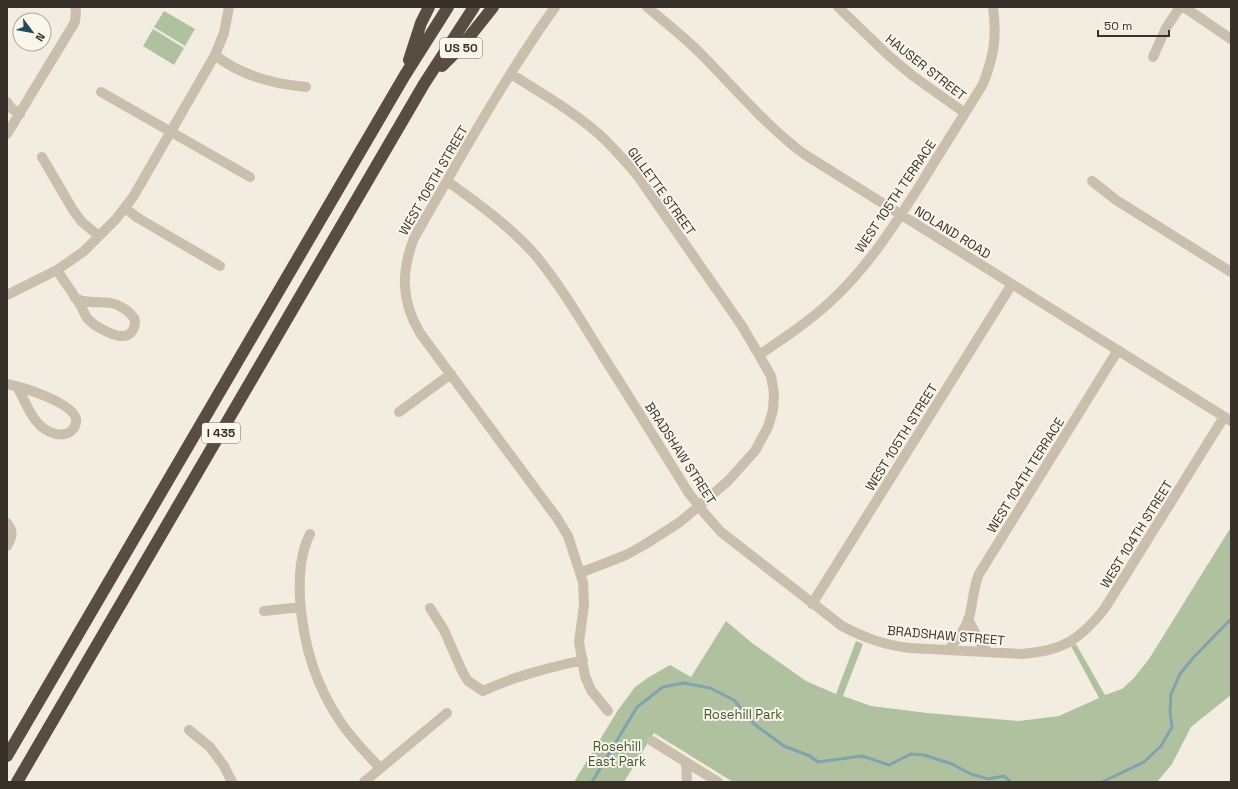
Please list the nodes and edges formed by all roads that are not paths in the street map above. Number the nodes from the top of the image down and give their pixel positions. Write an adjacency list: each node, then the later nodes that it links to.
1 (75, 7): 23 (street)
2 (229, 7): 14 (street)
3 (429, 7): 16 (highway)
4 (448, 7): 16 (highway, I 435)
5 (474, 7): 18 (highway, I 435)
6 (493, 7): 18 (highway, US 50)
7 (555, 7): 17 (street, WEST 106TH STREET)
8 (647, 7): 31 (street, NOLAND ROAD)
9 (838, 7): 22 (street, HAUSER STREET)
10 (994, 7): 22 (street, WEST 105TH TERRACE)
11 (1180, 7): 15 (street)
12 (1184, 7): 13 (street)
13 (1231, 38)
14 (215, 55): 19 (street); 24 (street)
15 (1153, 57)
16 (404, 74): 64 (highway, I 435)
17 (511, 74): 28 (street, WEST 106TH STREET); 40 (street, GILLETTE STREET)
18 (424, 84): 67 (highway, I 435)
19 (306, 87)
20 (101, 92): 24 (street)
21 (7, 102): 23 (street)
22 (965, 113): 31 (street, WEST 105TH TERRACE)
23 (20, 114): 25 (street)
24 (170, 132): 27 (street); 30 (street)
25 (7, 134)
26 (42, 157): 32 (street)
27 (250, 177)
28 (447, 180): 41 (street, WEST 106TH STREET); 46 (street, BRADSHAW STREET)
29 (1092, 181): 35 (street)
30 (125, 208): 32 (street); 33 (street)
31 (901, 215): 36 (street, NOLAND ROAD); 40 (street, WEST 105TH TERRACE)
32 (99, 236): 34 (street)
33 (220, 266)
34 (57, 270): 37 (street); 38 (street)
35 (1230, 270)
36 (1012, 284): 39 (street, NOLAND ROAD); 51 (street, WEST 105TH STREET)
37 (7, 295)
38 (75, 298): 38 (street)
39 (1118, 350): 45 (street, NOLAND ROAD); 55 (street, WEST 104TH TERRACE)
40 (759, 355): 46 (street)
41 (450, 374): 44 (street); 50 (street, WEST 106TH STREET)
42 (7, 384): 43 (street)
43 (17, 387): 43 (street)
44 (399, 412)
45 (1228, 419): 56 (street, WEST 104TH STREET)
46 (699, 506): 50 (street); 51 (street, BRADSHAW STREET)
47 (7, 523): 49 (street)
48 (310, 534): 52 (street)
49 (7, 546)
50 (580, 573): 59 (street, WEST 106TH STREET)
51 (812, 604): 57 (street, BRADSHAW STREET)
52 (301, 607): 54 (street); 66 (street)
53 (430, 608): 59 (street)
54 (264, 611)
55 (968, 619): 57 (street, WEST 104TH TERRACE); 58 (street)
56 (1053, 649): 58 (street, BRADSHAW STREET)
57 (948, 650): 58 (street, BRADSHAW STREET)
58 (988, 652)
59 (582, 660): 60 (street, WEST 106TH STREET)
60 (608, 712)
61 (446, 713): 66 (street)
62 (189, 730): 68 (street)
63 (652, 741): 65 (street)
64 (7, 756)
65 (686, 762): 70 (street); 71 (street)
66 (380, 768): 69 (street)
67 (17, 782)
68 (232, 782)
69 (364, 782)
70 (687, 782)
71 (718, 782)

